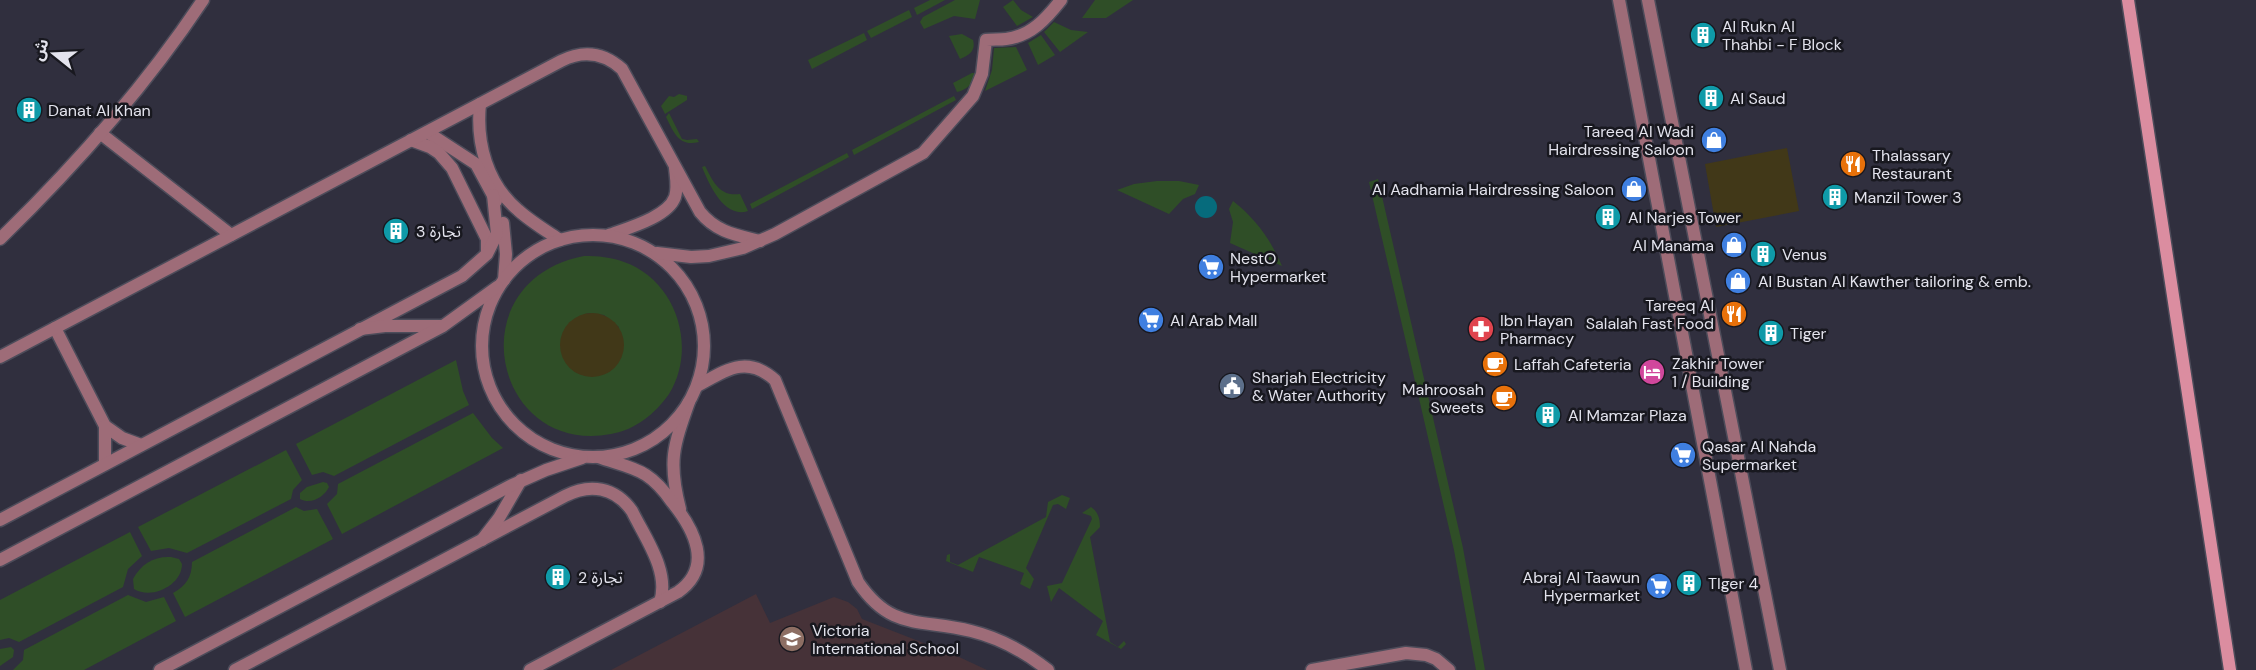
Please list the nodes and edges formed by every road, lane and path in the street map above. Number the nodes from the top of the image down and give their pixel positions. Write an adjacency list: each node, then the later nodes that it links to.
1 (203, 0): 8 (street)
2 (1061, 0): 17 (street)
3 (1619, 0): 44 (street)
4 (1648, 0): 45 (street)
5 (2128, 0): 46 (main road)
6 (480, 104): 7 (street); 10 (street); 11 (street)
7 (427, 132): 9 (street); 11 (street)
8 (100, 133): 13 (street); 15 (street)
9 (411, 140): 13 (street); 19 (street)
10 (674, 161): 14 (street); 17 (street)
11 (486, 172): 12 (street); 16 (street)
12 (494, 195): 19 (street); 20 (street)
13 (231, 235): 22 (street)
14 (609, 235): 16 (street); 18 (street)
15 (0, 239)
16 (560, 240): 20 (street)
17 (760, 241): 18 (street)
18 (655, 253): 25 (street)
19 (487, 254): 23 (street)
20 (502, 282): 21 (street); 29 (street)
21 (443, 326): 23 (street); 35 (street)
22 (55, 328): 24 (street); 27 (street)
23 (360, 329): 28 (street)
24 (0, 357)
25 (697, 387): 26 (street); 41 (street)
26 (689, 402): 29 (street); 32 (street)
27 (105, 426): 28 (street); 30 (street)
28 (141, 445): 30 (street)
29 (592, 457): 31 (street); 32 (street)
30 (105, 464): 33 (street)
31 (520, 480): 34 (street); 38 (street)
32 (681, 513): 36 (street)
33 (0, 520)
34 (482, 540): 36 (street); 37 (street)
35 (0, 560)
36 (660, 602): 40 (street)
37 (252, 665): 39 (street)
38 (160, 670)
39 (235, 670)
40 (530, 670)
41 (1048, 670)
42 (1312, 670): 43 (street)
43 (1449, 670)
44 (1746, 670)
45 (1780, 670)
46 (2230, 670)

